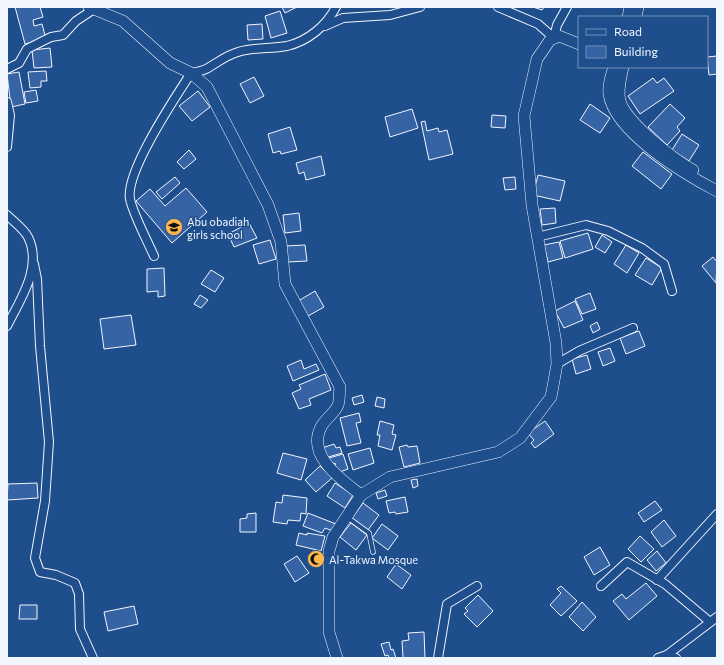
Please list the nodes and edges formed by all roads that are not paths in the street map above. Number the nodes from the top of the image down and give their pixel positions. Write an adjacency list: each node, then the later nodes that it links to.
1 (336, 7): 6 (street)
2 (420, 7): 6 (street)
3 (498, 7): 7 (street)
4 (567, 7): 7 (street)
5 (92, 8): 9 (street); 11 (street)
6 (322, 27): 11 (street)
7 (554, 38): 8 (street); 17 (street)
8 (578, 44)
9 (7, 69)
10 (615, 70): 14 (street); 15 (street)
11 (191, 73): 18 (street); 24 (street)
12 (7, 102): 13 (street)
13 (7, 147)
14 (717, 183)
15 (717, 191)
16 (7, 215): 19 (street)
17 (537, 236): 20 (street); 23 (street)
18 (154, 256)
19 (34, 264): 21 (street); 33 (street)
20 (672, 291)
21 (7, 326)
22 (633, 328): 23 (street)
23 (556, 364): 24 (street)
24 (361, 495): 26 (street)
25 (717, 514): 28 (street)
26 (347, 517): 27 (lane); 34 (street)
27 (373, 552)
28 (657, 580): 30 (street); 31 (street)
29 (477, 586): 35 (street)
30 (601, 586)
31 (713, 619): 32 (street)
32 (667, 655): 36 (street); 37 (street)
33 (93, 658)
34 (338, 658)
35 (438, 658)
36 (658, 658)
37 (676, 658)

